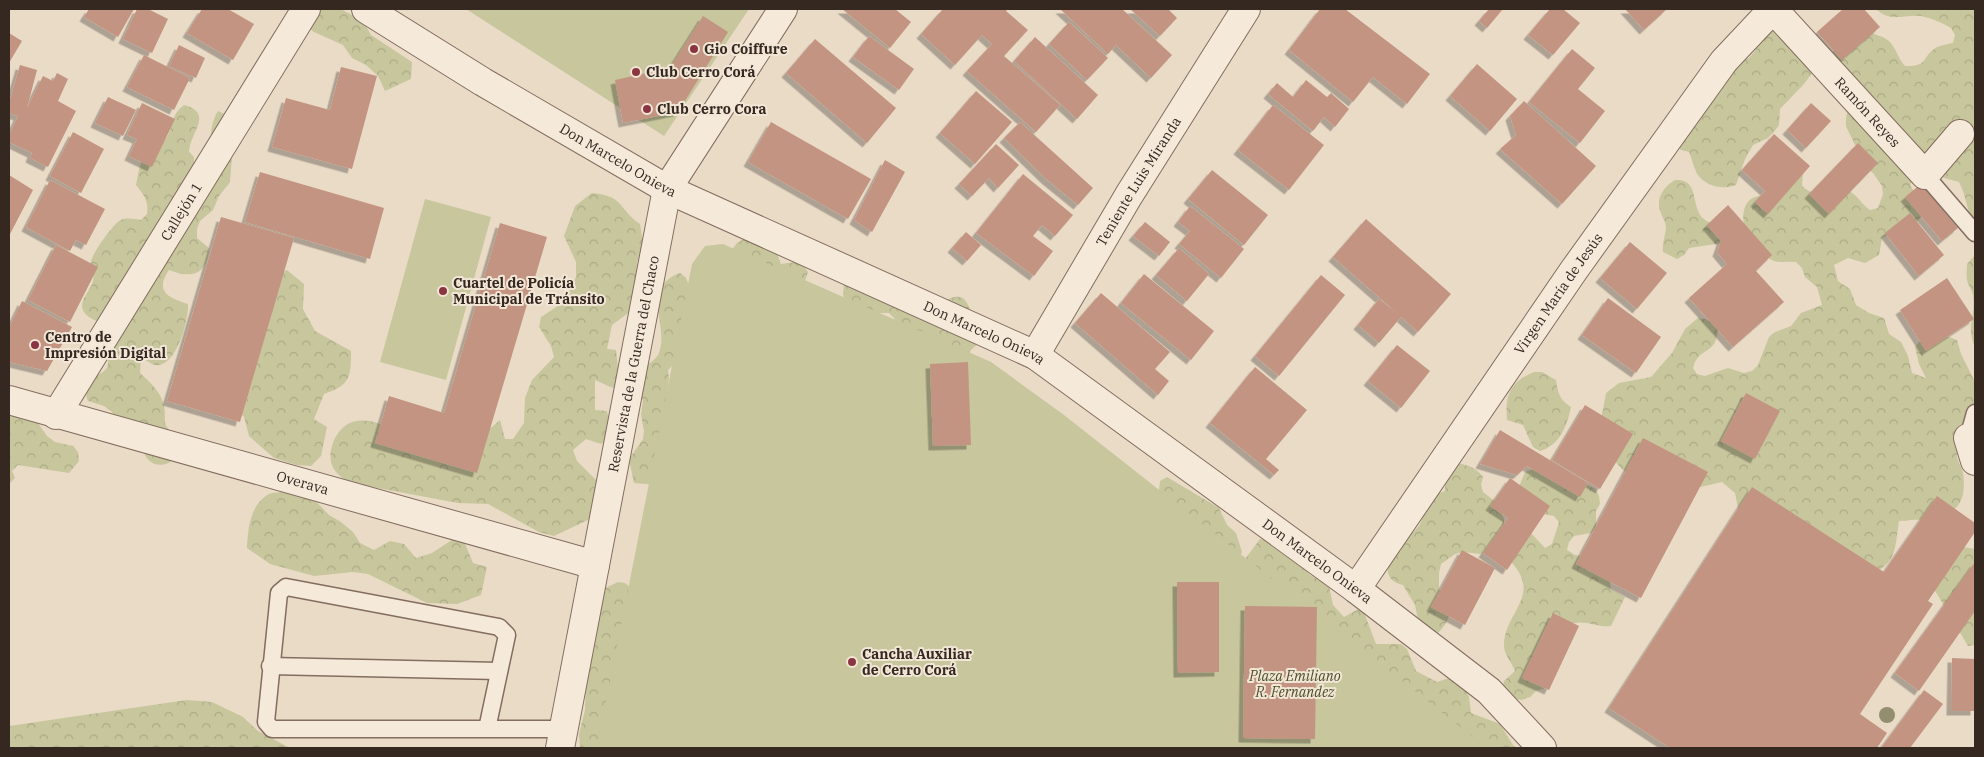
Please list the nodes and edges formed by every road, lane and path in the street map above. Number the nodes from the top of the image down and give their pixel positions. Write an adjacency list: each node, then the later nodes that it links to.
1 (306, 9): 12 (street, Callejón 1)
2 (366, 9): 8 (street, Don Marcelo Onieva)
3 (783, 9): 8 (street, Reservista de la Guerra del Chaco)
4 (1246, 9): 10 (street, Teniente Luis Miranda)
5 (1773, 9): 7 (street, Ramón Reyes); 14 (street, Virgen María de Jesús)
6 (1960, 134): 7 (street)
7 (1925, 175): 9 (lane)
8 (667, 189): 10 (street, Don Marcelo Onieva); 13 (street, Reservista de la Guerra del Chaco)
9 (1975, 233)
10 (1035, 355): 14 (street, Don Marcelo Onieva)
11 (9, 400): 12 (street, Overava)
12 (56, 414): 13 (street, Overava)
13 (595, 565): 18 (street, Reservista de la Guerra del Chaco)
14 (1356, 589): 19 (street, Don Marcelo Onieva)
15 (270, 666): 16 (lane); 16 (lane); 17 (lane)
16 (499, 671): 17 (lane)
17 (488, 729): 18 (lane)
18 (562, 738)
19 (1542, 748)

